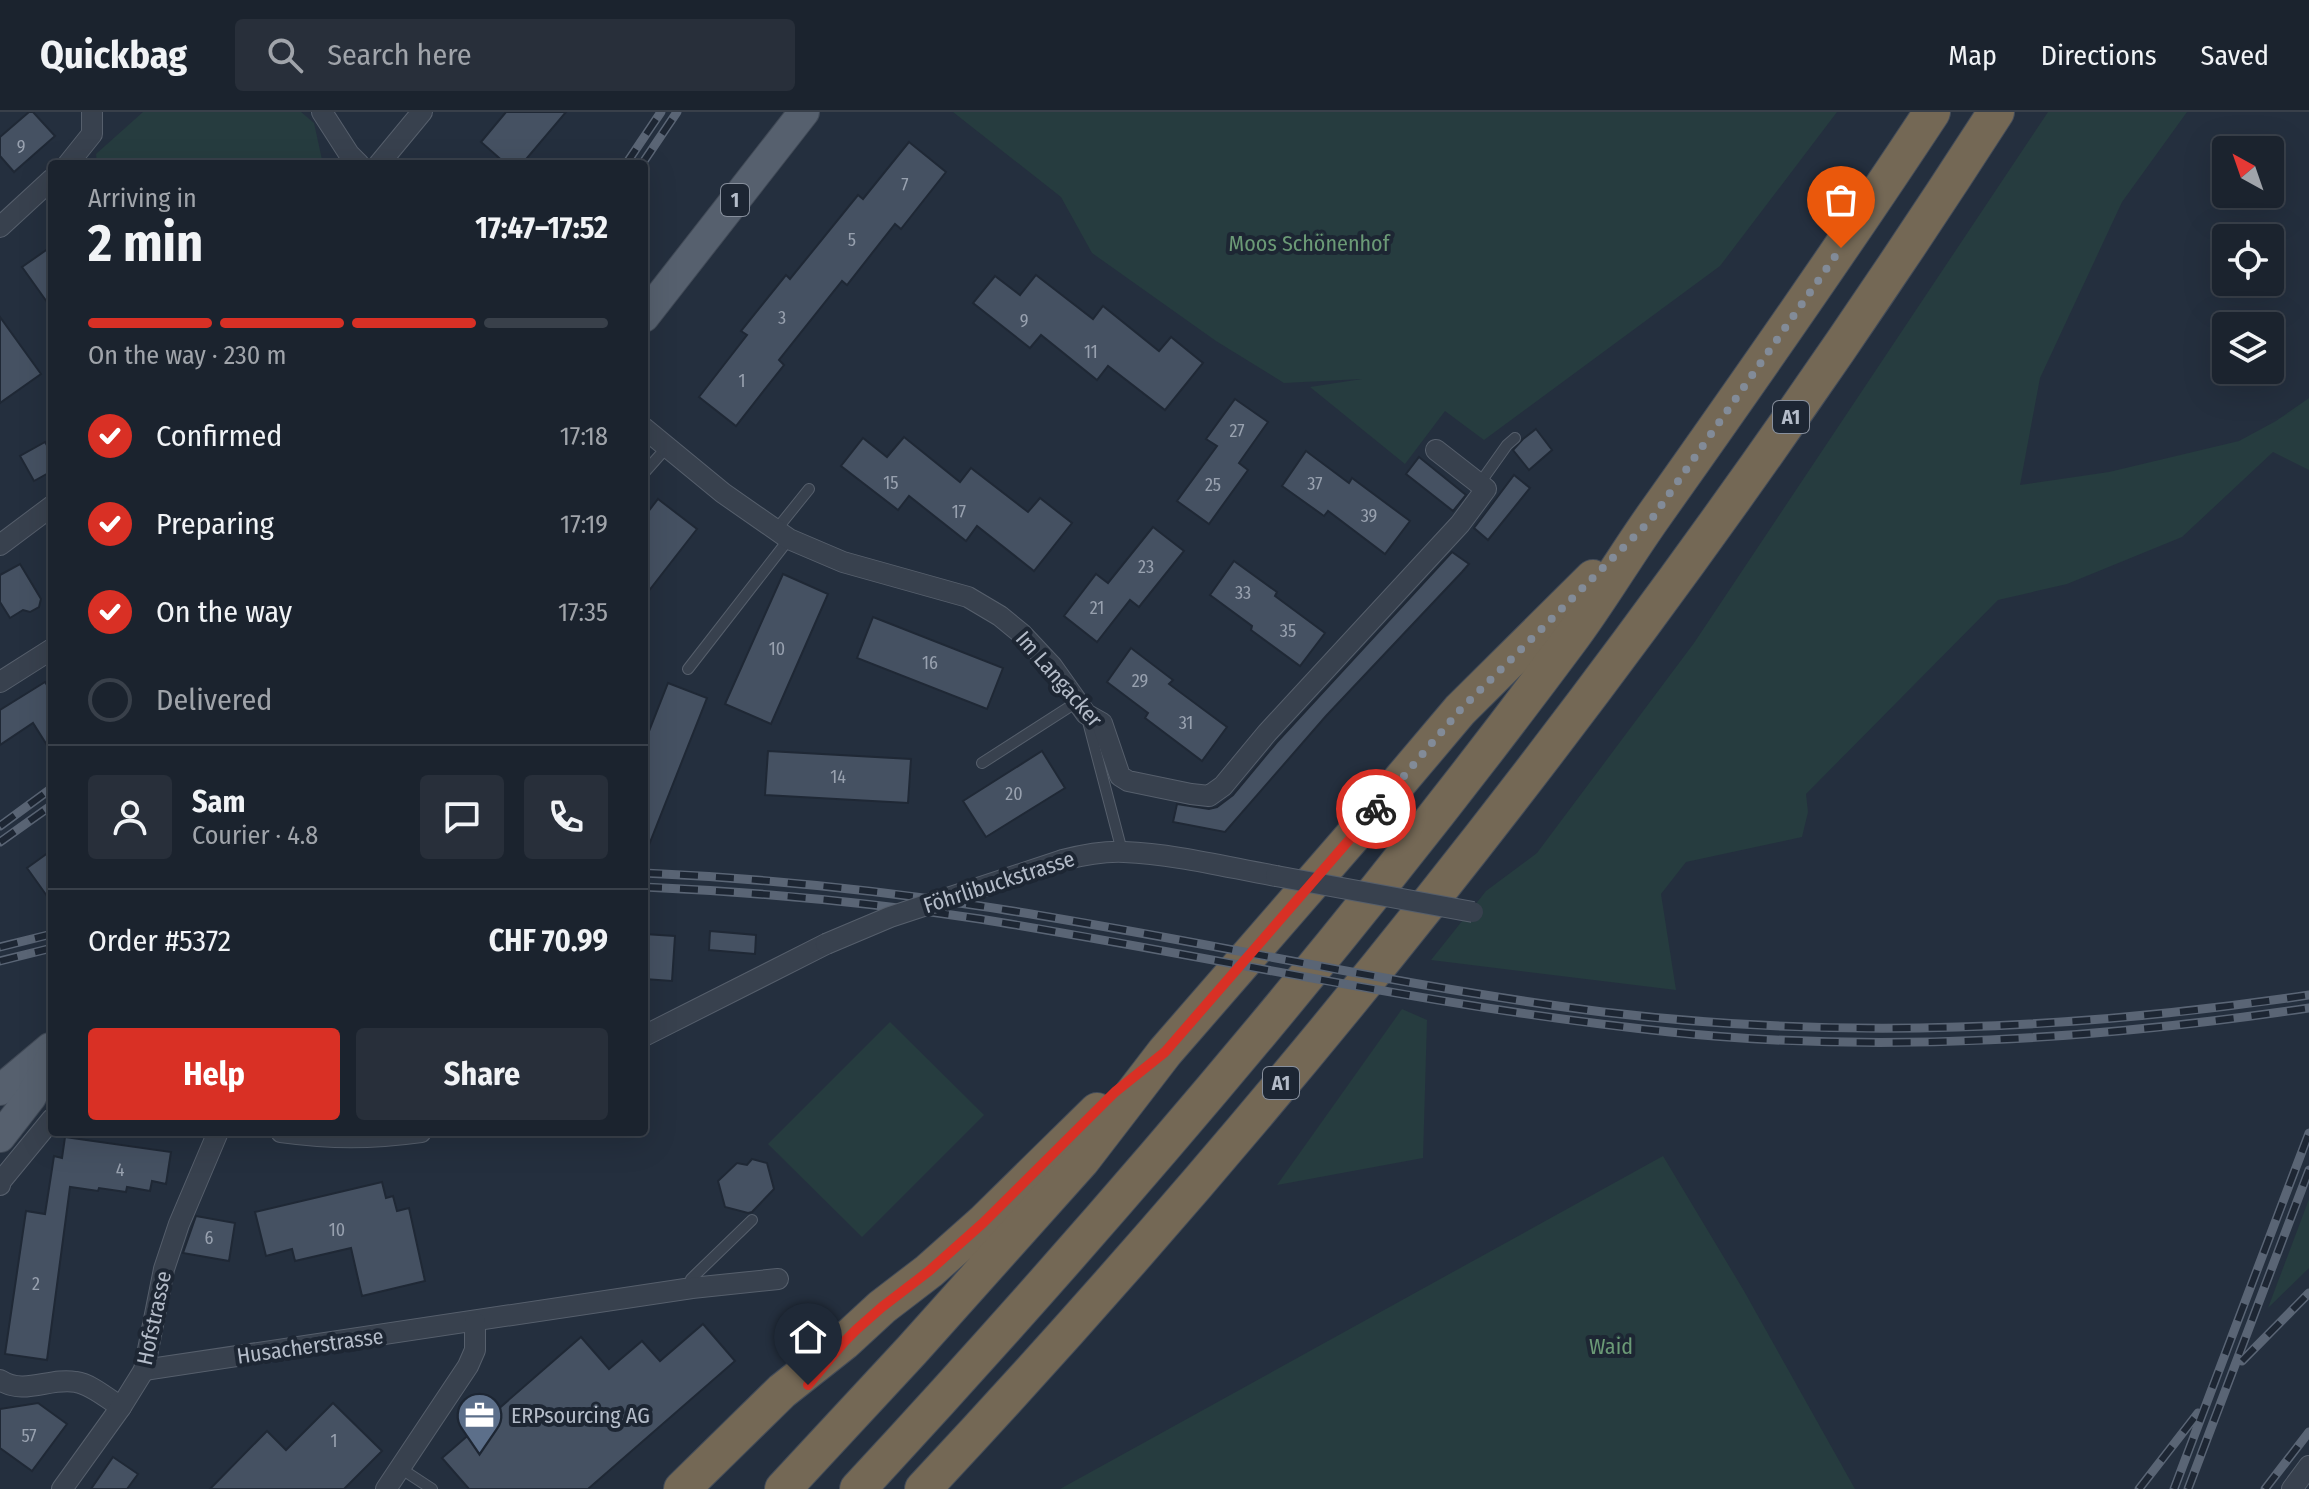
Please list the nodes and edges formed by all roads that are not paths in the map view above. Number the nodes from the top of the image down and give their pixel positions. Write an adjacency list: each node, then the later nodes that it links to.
1 (92, 112): 7 (street)
2 (322, 112): 8 (street)
3 (422, 112): 9 (street)
4 (804, 112): 12 (main road, 1)
5 (1932, 112): 21 (highway, A1)
6 (1996, 112): 50 (highway, A1)
7 (71, 160)
8 (355, 160)
9 (382, 160)
10 (48, 183): 11 (street)
11 (0, 227)
12 (648, 312)
13 (648, 431): 15 (street, Im Langacker)
14 (1515, 438): 18 (lane)
15 (667, 447): 17 (lane); 22 (street, Im Langacker)
16 (1436, 450): 18 (street)
17 (648, 468)
18 (1480, 483): 27 (street, Im Langacker)
19 (809, 489): 22 (lane)
20 (48, 509): 23 (street)
21 (1651, 520): 33 (highway); 60 (highway, A1)
22 (783, 534): 25 (lane); 27 (street, Im Langacker)
23 (0, 545)
24 (48, 652): 26 (street)
25 (688, 669)
26 (0, 682)
27 (1081, 708): 28 (lane); 29 (lane)
28 (982, 763)
29 (1122, 851): 30 (street, Föhrlibuckstrasse, bridge); 31 (street, Föhrlibuckstrasse, bridge)
30 (1473, 912)
31 (648, 1034)
32 (48, 1050): 35 (main road)
33 (1165, 1052): 46 (highway); 53 (highway)
34 (48, 1064): 40 (main road)
35 (0, 1090)
36 (48, 1124): 41 (street)
37 (216, 1136): 47 (street, Hofstrasse)
38 (312, 1136): 39 (street)
39 (362, 1136)
40 (0, 1137)
41 (0, 1185)
42 (752, 1220): 44 (lane)
43 (778, 1279): 44 (street, Husacherstrasse)
44 (692, 1288): 45 (street, Husacherstrasse)
45 (475, 1322): 47 (street, Husacherstrasse); 52 (street)
46 (844, 1342): 58 (highway); 59 (highway)
47 (144, 1370): 49 (street, Hofstrasse)
48 (0, 1380): 49 (street)
49 (121, 1407): 55 (street, Hofstrasse)
50 (970, 1438): 61 (highway, A1); 62 (highway)
51 (2309, 1466): 63 (street)
52 (400, 1468): 54 (lane); 56 (street)
53 (793, 1479)
54 (416, 1485): 57 (lane)
55 (62, 1489)
56 (386, 1489)
57 (432, 1489)
58 (682, 1489)
59 (707, 1489)
60 (858, 1489)
61 (923, 1489)
62 (932, 1489)
63 (2292, 1489)

